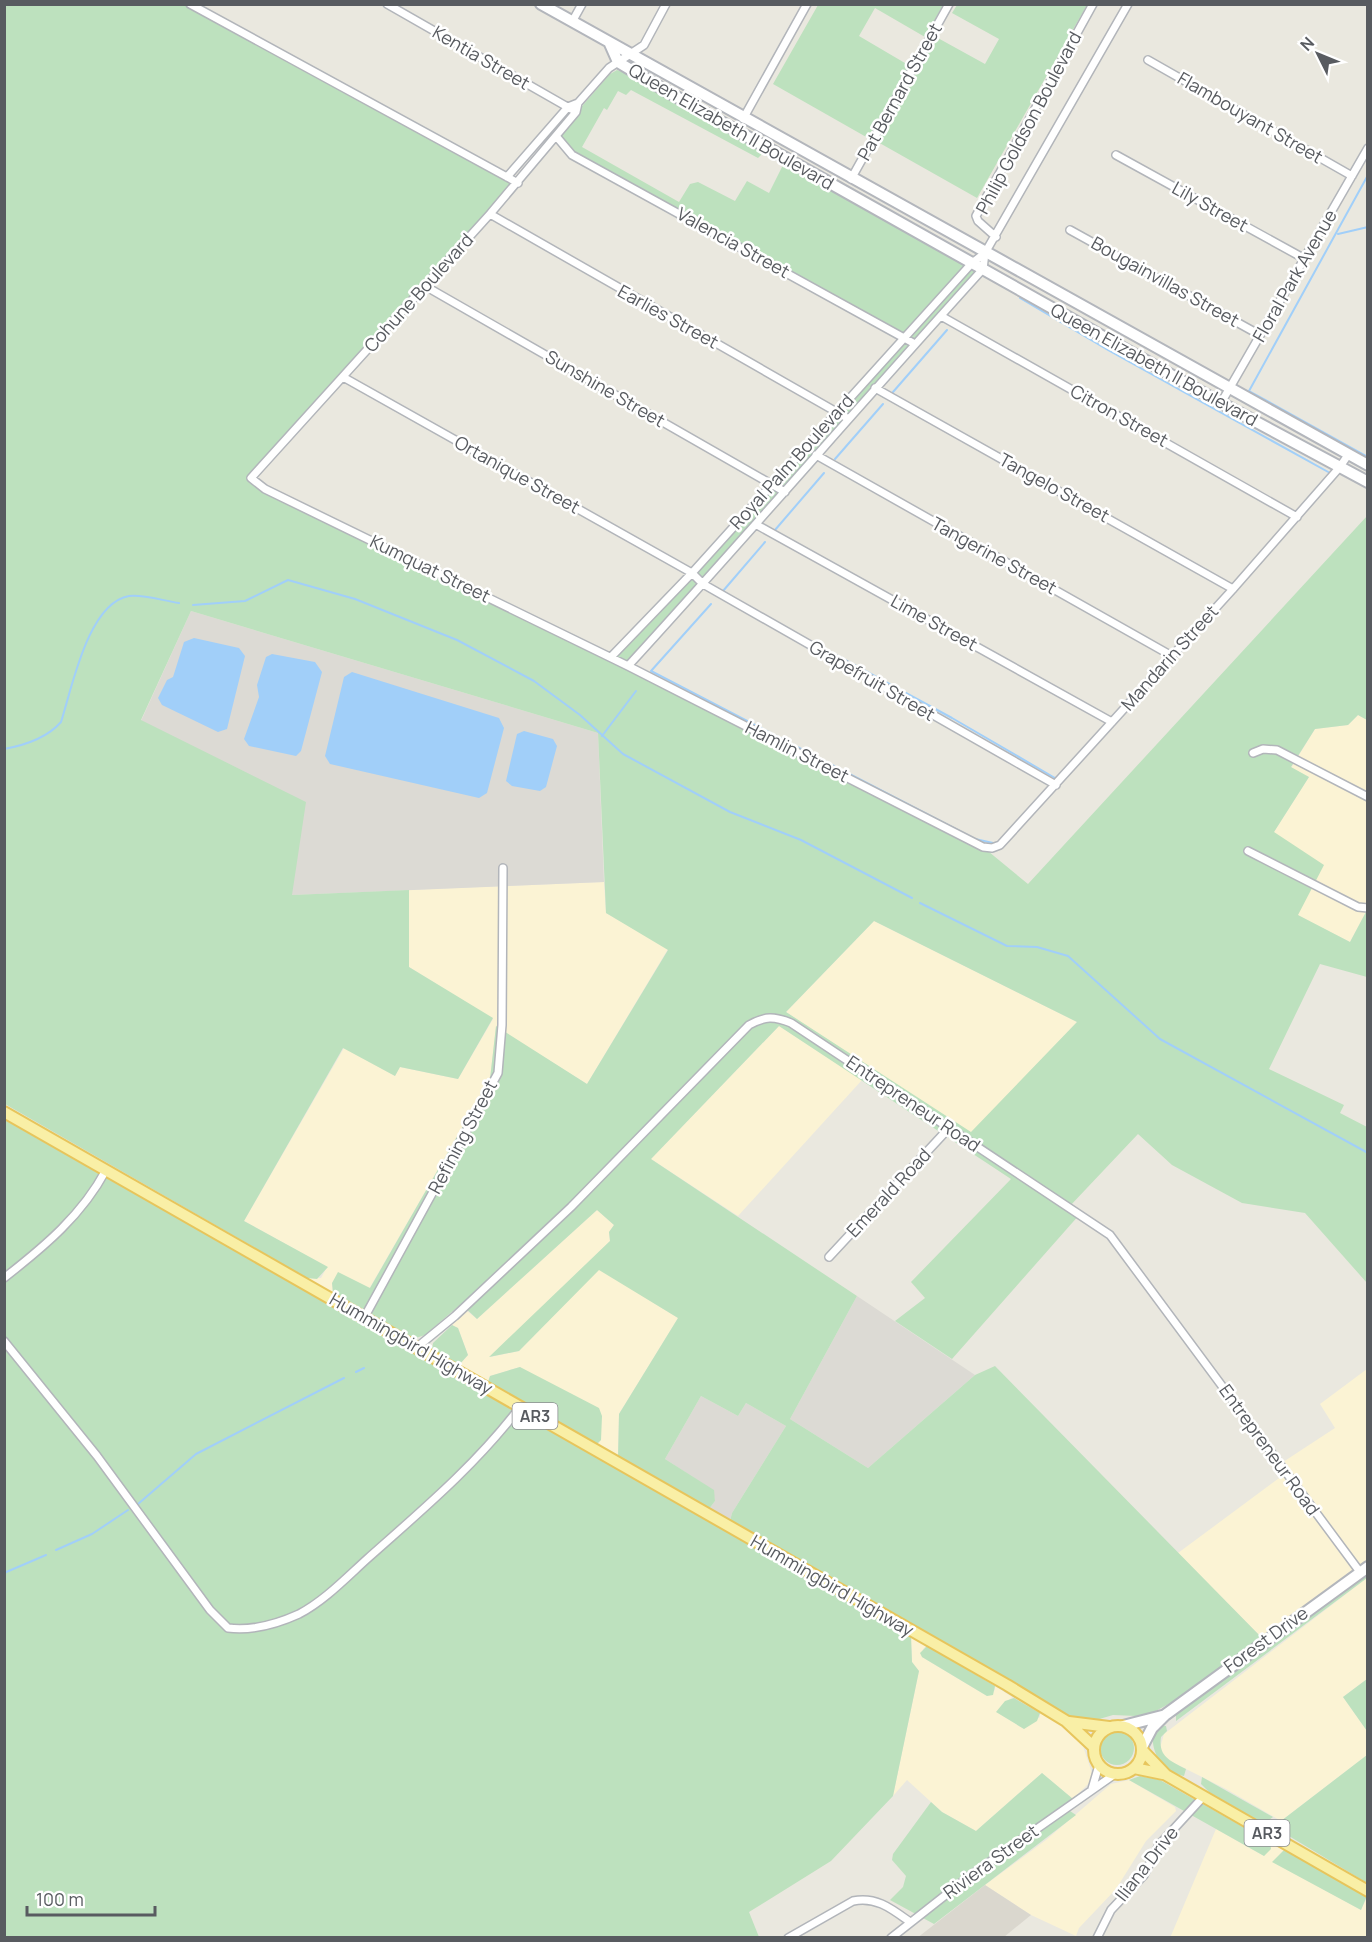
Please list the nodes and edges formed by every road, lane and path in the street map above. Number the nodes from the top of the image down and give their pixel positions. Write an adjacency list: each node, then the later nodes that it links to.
1 (190, 4): 27 (street)
2 (387, 4): 18 (street, Kentia Street)
3 (541, 4): 10 (street)
4 (582, 4): 10 (street)
5 (666, 4): 12 (street, Cohune Boulevard)
6 (807, 4): 20 (street)
7 (949, 4): 28 (street, Pat Bernard Street)
8 (1092, 4): 32 (street, Philip Goldson Boulevard)
9 (1128, 4): 32 (street, Philip Goldson Boulevard)
10 (572, 22): 11 (street)
11 (609, 43): 12 (street, Queen Elizabeth II Boulevard); 14 (street, Queen Elizabeth II Boulevard)
12 (632, 54): 14 (street, Cohune Boulevard); 15 (street, Queen Elizabeth II Boulevard)
13 (1148, 60): 26 (street, Flambouyant Street)
14 (618, 62): 16 (street, Queen Elizabeth II Boulevard); 17 (street, Cohune Boulevard)
15 (676, 80): 16 (street); 20 (street, Queen Elizabeth II Boulevard)
16 (668, 92): 25 (street, Queen Elizabeth II Boulevard)
17 (578, 103): 18 (street, Cohune Boulevard); 19 (street, Cohune Boulevard)
18 (568, 107): 19 (street, Kentia Street); 27 (street, Cohune Boulevard)
19 (576, 112): 21 (street, Cohune Boulevard)
20 (743, 119): 22 (street, Queen Elizabeth II Boulevard)
21 (556, 136): 29 (street, Cohune Boulevard); 40 (street, Valencia Street)
22 (787, 144): 25 (street); 28 (street, Queen Elizabeth II Boulevard)
23 (1368, 148): 26 (street, Floral Park Avenue)
24 (1116, 155): 34 (street, Lily Street)
25 (779, 156): 35 (street, Queen Elizabeth II Boulevard)
26 (1352, 176): 34 (street, Floral Park Avenue)
27 (507, 177): 29 (street)
28 (851, 179): 33 (street, Queen Elizabeth II Boulevard)
29 (518, 183): 30 (street, Cohune Boulevard)
30 (490, 214): 37 (street, Cohune Boulevard); 46 (street, Earlies Street)
31 (1070, 230): 39 (street, Bougainvillas Street)
32 (996, 237): 33 (street, Philip Goldson Boulevard)
33 (986, 253): 35 (street, Royal Palm Boulevard); 36 (street); 43 (street, Queen Elizabeth II Boulevard)
34 (1305, 259): 39 (street, Floral Park Avenue)
35 (972, 263): 36 (street, Queen Elizabeth II Boulevard); 40 (street, Royal Palm Boulevard)
36 (983, 269): 38 (street, Royal Palm Boulevard); 45 (street, Queen Elizabeth II Boulevard)
37 (425, 286): 42 (street, Cohune Boulevard); 54 (street, Sunshine Street)
38 (941, 315): 41 (street, Royal Palm Boulevard); 56 (street, Citron Street)
39 (1260, 335): 43 (street, Floral Park Avenue)
40 (904, 338): 41 (street, Valencia Street); 46 (street, Royal Palm Boulevard)
41 (915, 344): 44 (street, Royal Palm Boulevard)
42 (343, 377): 52 (street, Cohune Boulevard); 58 (street, Ortanique Street)
43 (1230, 387): 45 (street, Floral Park Avenue); 48 (street, Queen Elizabeth II Boulevard)
44 (875, 388): 47 (street, Royal Palm Boulevard); 60 (street, Tangelo Street)
45 (1221, 403): 51 (street, Queen Elizabeth II Boulevard)
46 (837, 412): 47 (street, Earlies Street); 54 (street, Royal Palm Boulevard)
47 (847, 418): 49 (street, Royal Palm Boulevard)
48 (1348, 455): 50 (street, Queen Elizabeth II Boulevard); 51 (street, Mandarin Street)
49 (816, 456): 55 (street, Royal Palm Boulevard); 61 (street, Tangerine Street)
50 (1368, 465)
51 (1339, 468): 53 (street, Queen Elizabeth II Boulevard); 56 (street, Mandarin Street)
52 (251, 478): 62 (street, Kumquat Street)
53 (1368, 482)
54 (771, 485): 55 (street, Sunshine Street); 58 (street, Royal Palm Boulevard)
55 (784, 492): 57 (street, Royal Palm Boulevard)
56 (1297, 517): 60 (street, Mandarin Street)
57 (757, 525): 59 (street, Royal Palm Boulevard); 64 (street, Lime Street)
58 (692, 573): 59 (street, Grapefruit Street); 62 (street, Royal Palm Boulevard)
59 (702, 584): 63 (street, Royal Palm Boulevard); 66 (street, Grapefruit Street)
60 (1233, 589): 61 (street, Mandarin Street)
61 (1172, 656): 64 (street, Mandarin Street)
62 (611, 657): 63 (street, Hamlin Street)
63 (628, 666): 68 (street, Hamlin Street)
64 (1112, 723): 66 (street, Mandarin Street)
65 (1253, 753): 67 (street)
66 (1056, 785): 68 (street, Mandarin Street)
67 (1368, 796)
68 (983, 847)
69 (1248, 851): 71 (street)
70 (503, 868): 77 (street, Refining Street)
71 (1368, 908)
72 (4, 1112): 74 (main road, Hummingbird Highway / AR3)
73 (949, 1128): 75 (street, Emerald Road); 79 (street, Entrepreneur Road); 81 (street, Entrepreneur Road)
74 (106, 1170): 76 (street); 77 (main road, Hummingbird Highway / AR3)
75 (829, 1257)
76 (4, 1278)
77 (364, 1318): 79 (main road, Hummingbird Highway / AR3)
78 (4, 1341): 80 (street)
79 (416, 1348): 80 (main road, Hummingbird Highway / AR3)
80 (520, 1407): 83 (main road, Hummingbird Highway / AR3)
81 (1364, 1569): 82 (street, Forest Drive)
82 (1165, 1715): 84 (street, Forest Drive); 87 (street, Forest Drive)
83 (1066, 1721): 85 (main road, Hummingbird Highway / AR3); 86 (main road, Hummingbird Highway / AR3)
84 (1123, 1725): 85 (main road); 87 (main road)
85 (1109, 1727): 86 (main road)
86 (1094, 1747): 88 (main road)
87 (1142, 1748): 89 (main road); 91 (main road, AR3)
88 (1099, 1765): 90 (main road); 92 (street)
89 (1134, 1768): 90 (main road); 91 (main road, AR3)
90 (1114, 1774): 92 (street, Riviera Street)
91 (1166, 1775): 93 (main road, AR3)
92 (1092, 1789): 95 (street, Riviera Street)
93 (1204, 1796): 94 (main road, AR3); 98 (street, Iliana Drive)
94 (1368, 1891)
95 (910, 1922): 96 (street); 97 (street, Riviera Street)
96 (788, 1938)
97 (891, 1938)
98 (1097, 1938)

